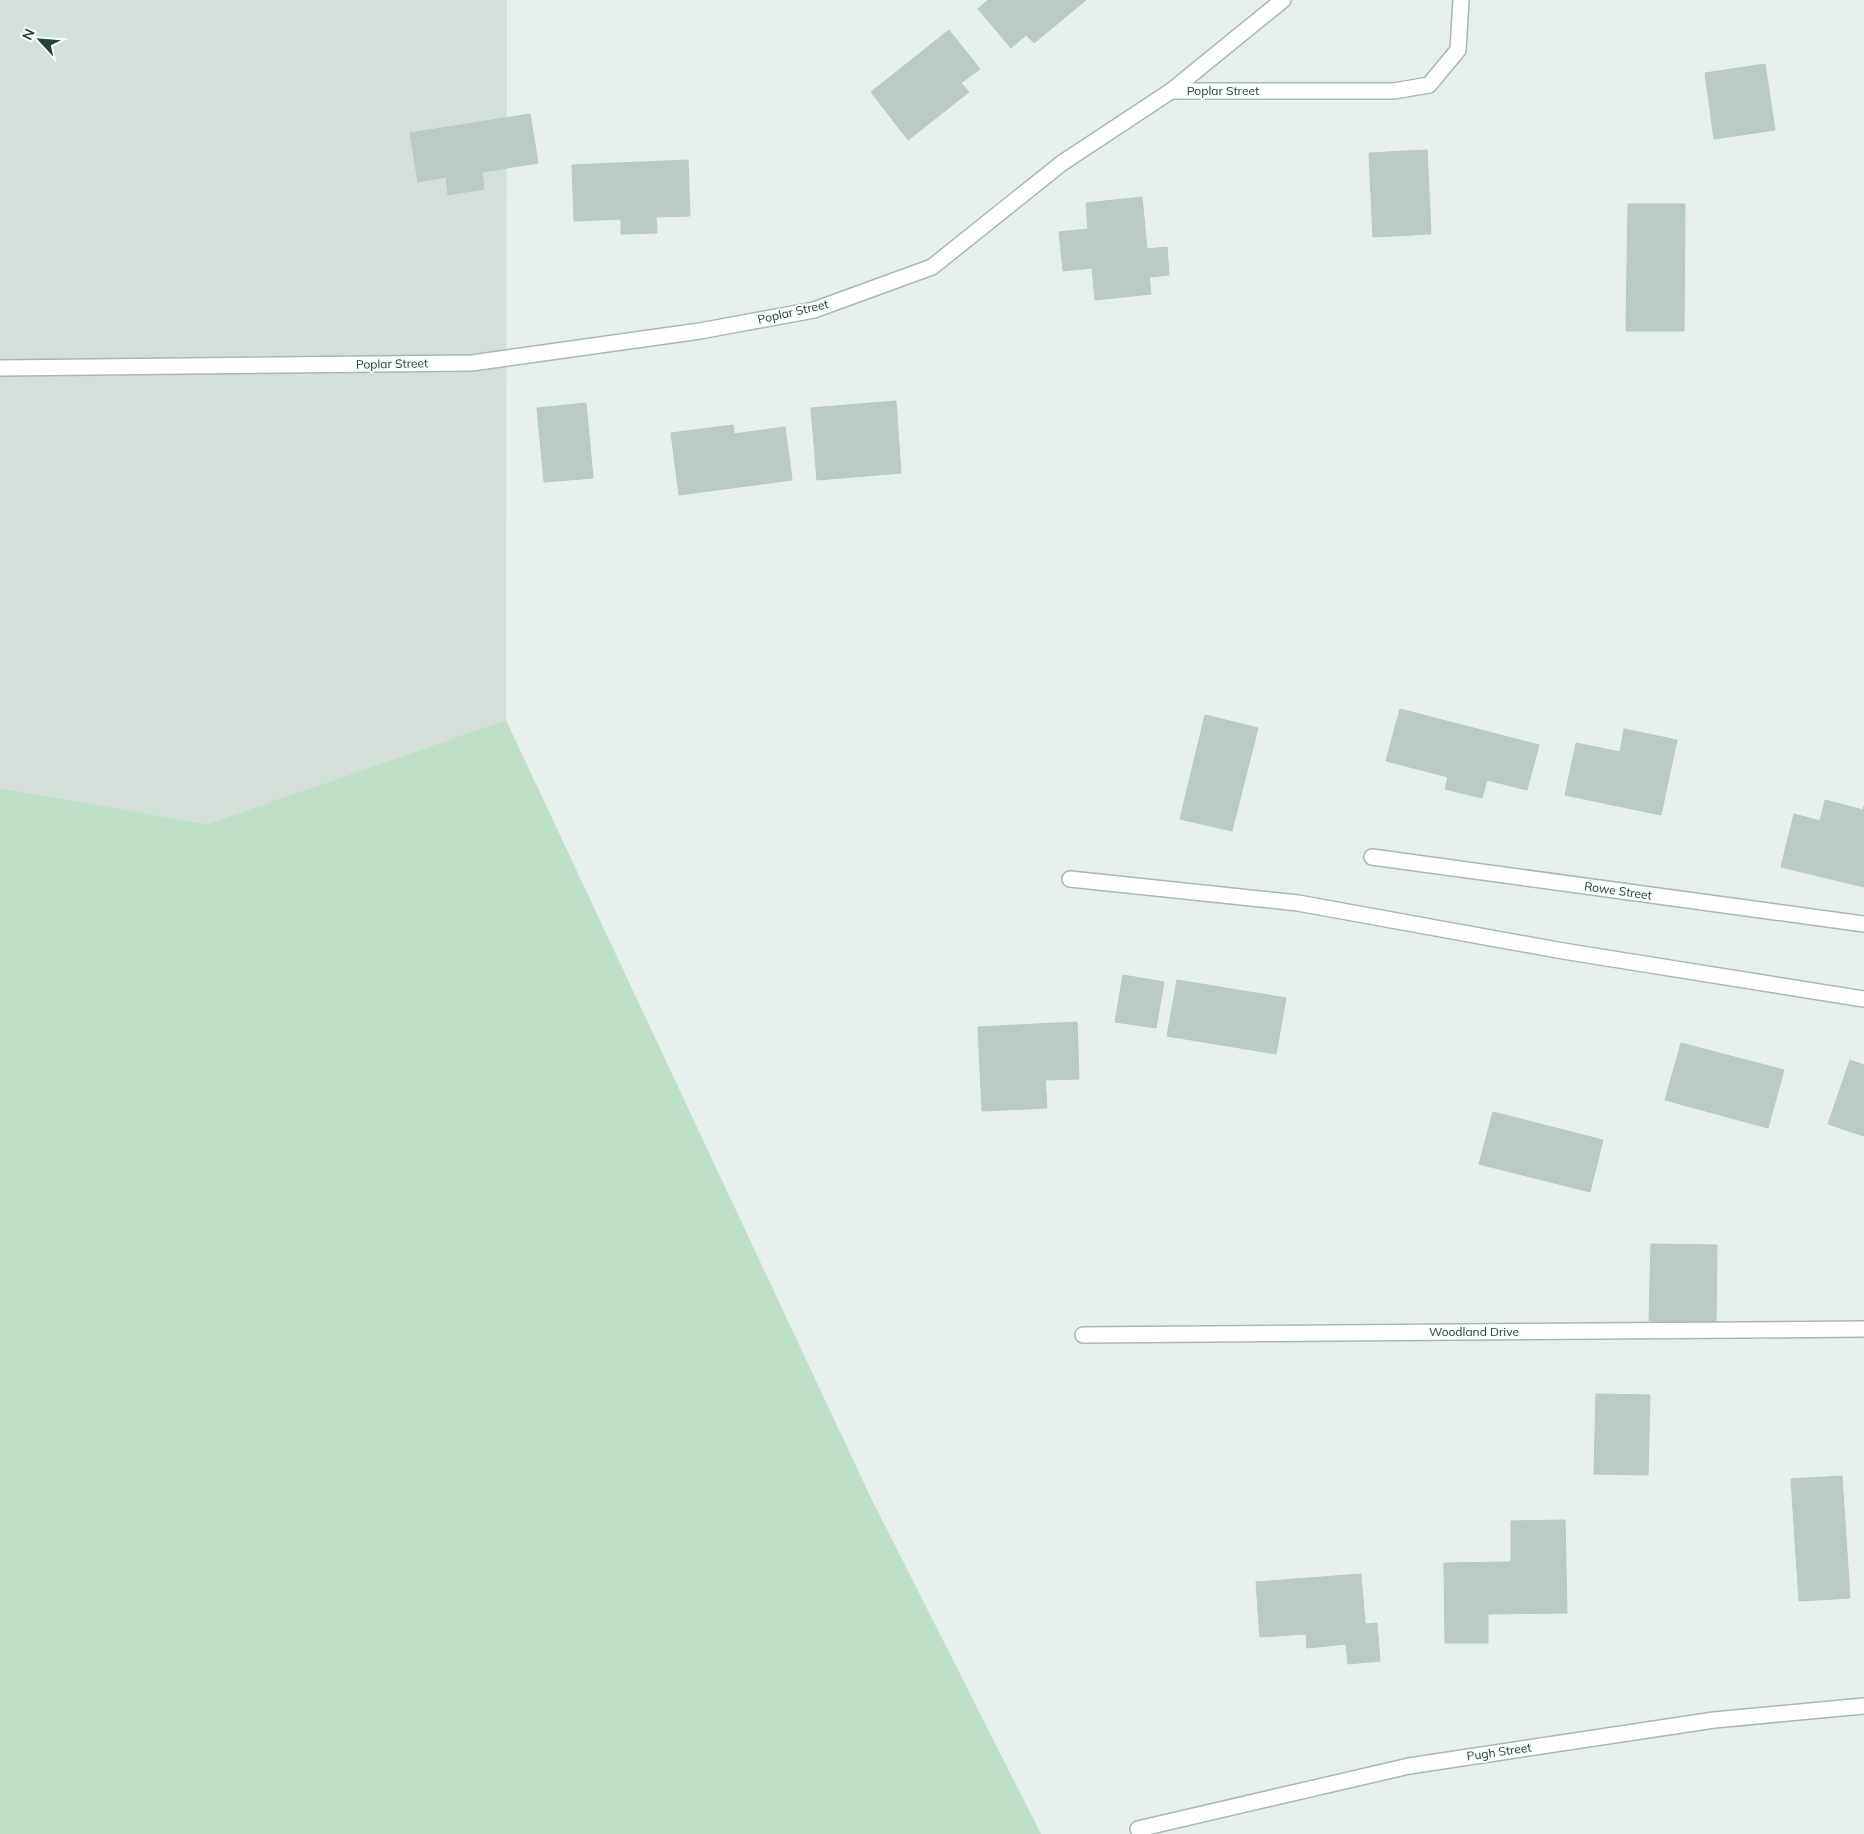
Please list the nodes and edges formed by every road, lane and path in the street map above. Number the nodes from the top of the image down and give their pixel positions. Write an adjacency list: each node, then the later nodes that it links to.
1 (1283, 0): 3 (street)
2 (1461, 0): 3 (street, Poplar Street)
3 (1170, 91): 4 (street, Poplar Street)
4 (0, 368)
5 (1372, 857): 7 (street, Rowe Street)
6 (1070, 880): 8 (street)
7 (1864, 924)
8 (1864, 999)
9 (1864, 1329): 10 (street, Woodland Drive)
10 (1083, 1335)
11 (1864, 1706): 12 (street, Pugh Street)
12 (1138, 1829)

